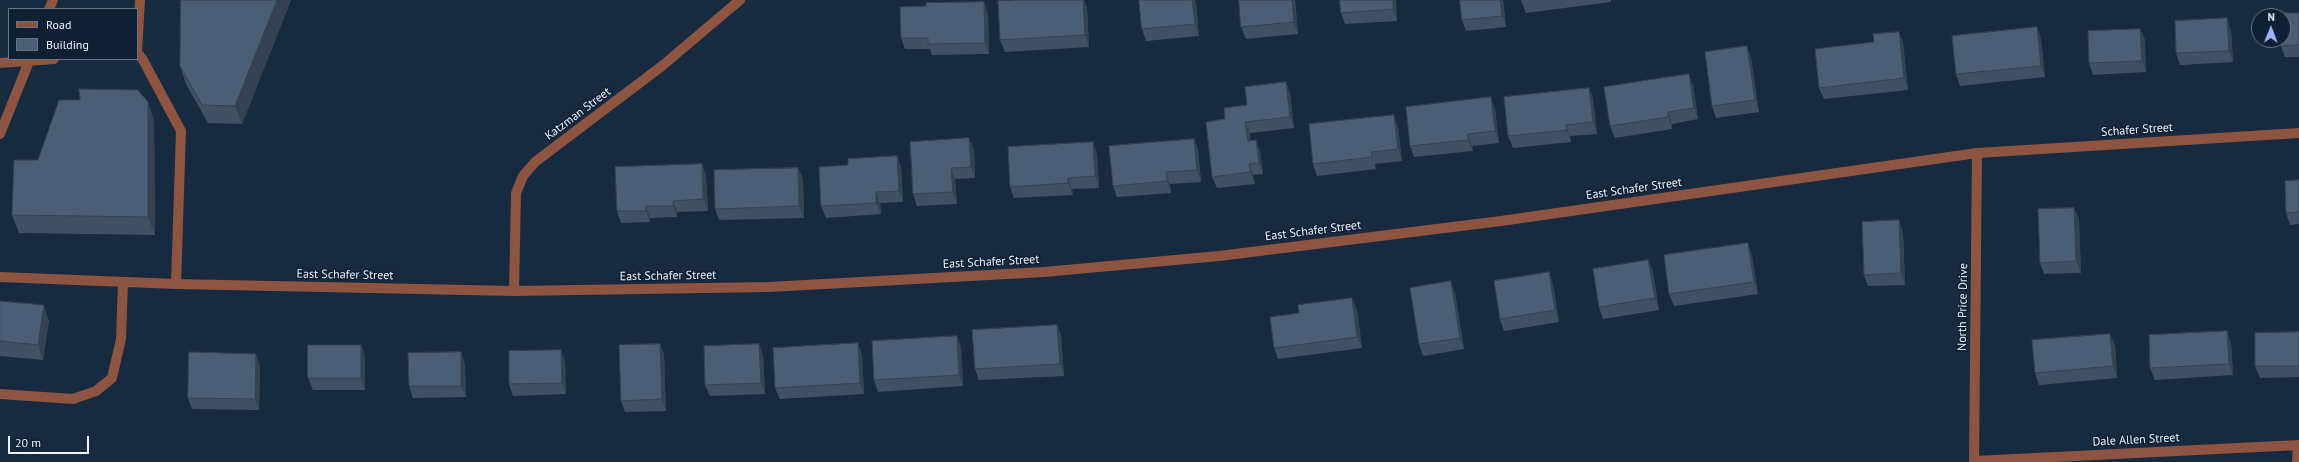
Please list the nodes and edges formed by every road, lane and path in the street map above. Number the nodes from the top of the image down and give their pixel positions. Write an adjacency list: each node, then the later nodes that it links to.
1 (140, 0): 3 (street)
2 (740, 0): 13 (street, Katzman Street)
3 (138, 35)
4 (138, 53): 12 (street)
5 (29, 60): 6 (street); 8 (street)
6 (0, 63)
7 (2299, 133): 9 (street, Schafer Street)
8 (0, 134)
9 (1977, 153): 13 (street, East Schafer Street); 16 (street, North Price Drive)
10 (0, 277): 11 (street, East Schafer Street)
11 (123, 282): 12 (street, East Schafer Street); 14 (street)
12 (176, 284): 13 (street, East Schafer Street)
13 (514, 291)
14 (0, 394)
15 (2298, 445): 16 (street, Dale Allen Street); 17 (street)
16 (1974, 462)
17 (2297, 462)

